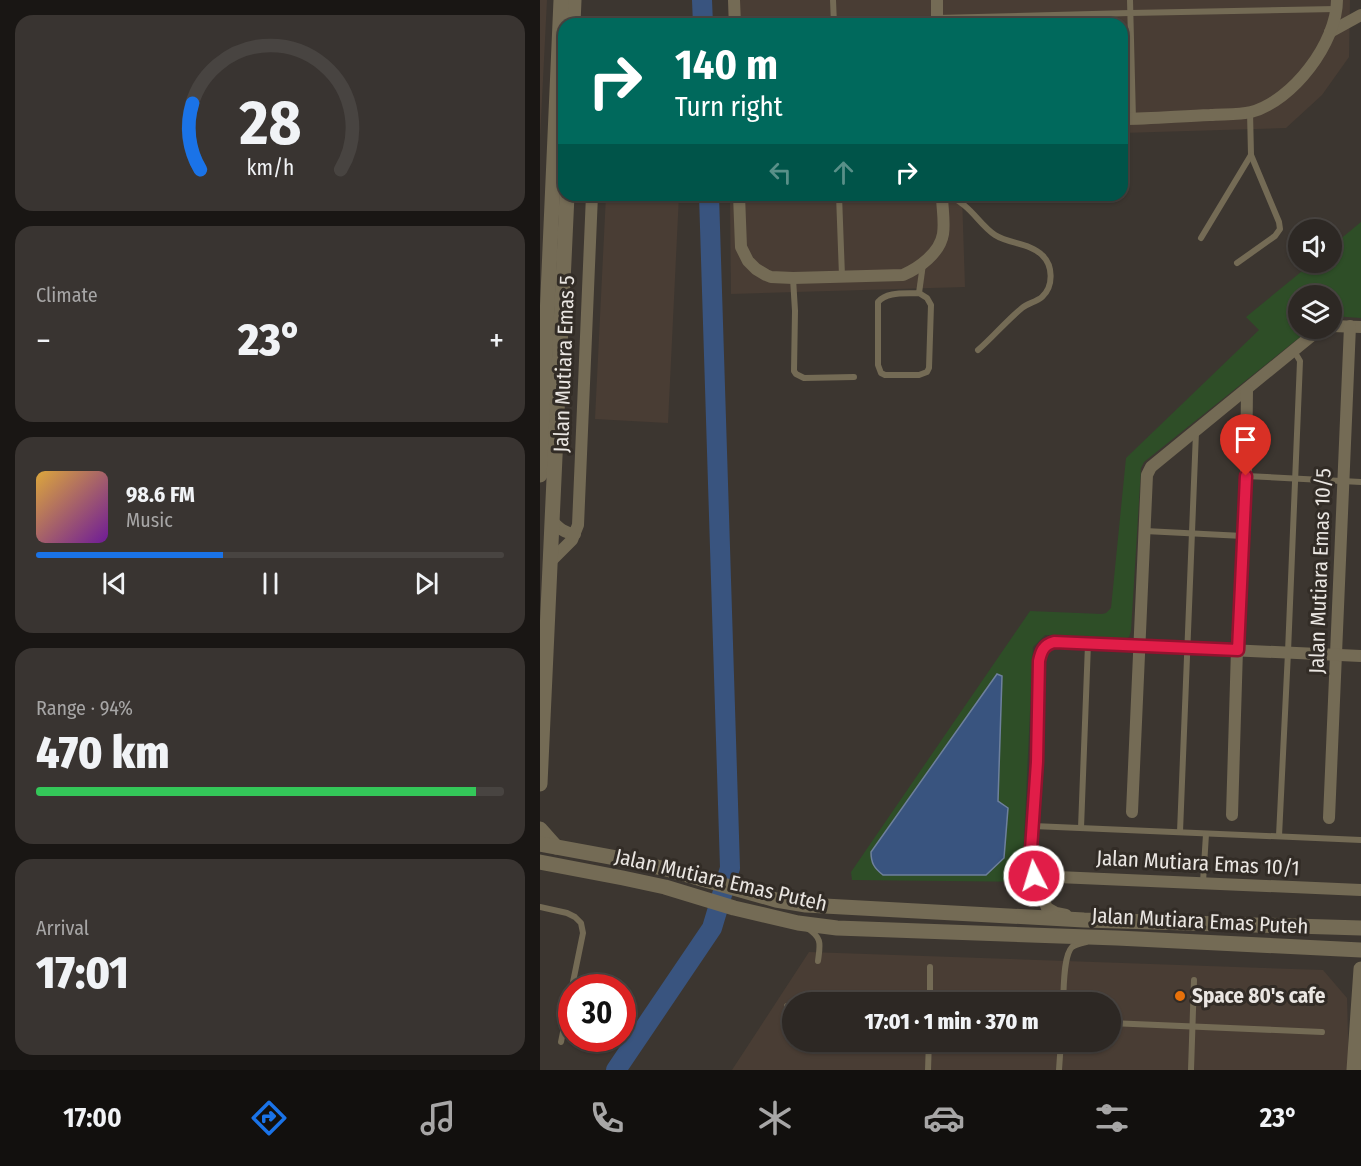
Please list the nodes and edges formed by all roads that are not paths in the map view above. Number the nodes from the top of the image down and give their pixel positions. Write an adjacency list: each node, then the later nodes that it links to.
1 (561, 0): 10 (street, Jalan Mutiara Emas 5)
2 (574, 0): 11 (street)
3 (734, 0): 12 (street)
4 (833, 0): 13 (lane)
5 (937, 0): 14 (street)
6 (1130, 0): 8 (lane)
7 (1337, 5): 8 (lane); 16 (street)
8 (1130, 13): 15 (lane); 18 (lane)
9 (1361, 15): 16 (street)
10 (560, 18)
11 (573, 18)
12 (735, 18)
13 (834, 18)
14 (937, 18)
15 (1009, 18)
16 (1330, 32): 19 (street)
17 (558, 84): 34 (street, Jalan Mutiara Emas 5)
18 (1128, 84)
19 (1250, 112): 20 (street); 21 (lane)
20 (1128, 119)
21 (1251, 155): 28 (lane); 30 (lane)
22 (566, 201): 34 (street, Jalan Mutiara Emas 5)
23 (592, 201): 49 (street, Jalan Mutiara Emas 5)
24 (739, 201): 32 (street)
25 (839, 201): 31 (lane)
26 (942, 201): 29 (street)
27 (959, 201): 37 (lane)
28 (1201, 238)
29 (926, 260): 31 (street); 33 (lane)
30 (1238, 263)
31 (842, 276): 32 (street)
32 (793, 278): 39 (lane)
33 (919, 293): 33 (lane)
34 (550, 309): 42 (street, Jalan Mutiara Emas 5); 47 (street, Jalan Mutiara Emas 5)
35 (1356, 327): 45 (street, Jalan Mutiara Emas 10/5)
36 (1308, 339): 38 (street)
37 (978, 350)
38 (1294, 351): 40 (street); 44 (lane)
39 (854, 376)
40 (1247, 390): 41 (street); 43 (street)
41 (1196, 431): 48 (street); 50 (lane)
42 (540, 475)
43 (1246, 476): 44 (lane); 51 (street)
44 (1295, 478): 45 (lane); 57 (lane)
45 (1343, 481): 46 (lane); 58 (street, Jalan Mutiara Emas 10/5)
46 (1361, 482)
47 (552, 521): 49 (street); 52 (street, Jalan Mutiara Emas 5)
48 (1144, 531): 50 (lane); 54 (street)
49 (575, 534): 52 (street)
50 (1193, 534): 51 (lane); 55 (lane)
51 (1243, 536): 56 (street)
52 (550, 562): 60 (street, Jalan Mutiara Emas 5)
53 (1088, 644): 54 (street); 64 (street); 65 (lane)
54 (1139, 645): 55 (street); 61 (street)
55 (1187, 648): 56 (street); 67 (lane)
56 (1238, 650): 57 (street); 62 (street)
57 (1288, 652): 58 (street); 69 (lane)
58 (1337, 654): 59 (street); 63 (street, Jalan Mutiara Emas 10/5)
59 (1361, 656)
60 (540, 784)
61 (1132, 812)
62 (1232, 815)
63 (1329, 818)
64 (1033, 826): 65 (lane); 74 (street)
65 (1081, 828): 67 (lane)
66 (540, 829): 72 (street)
67 (1180, 832): 68 (lane)
68 (1206, 834): 69 (lane); 75 (lane)
69 (1279, 836): 70 (lane)
70 (1361, 840)
71 (540, 844): 72 (street, Jalan Mutiara Emas Puteh)
72 (556, 847): 78 (street, Jalan Mutiara Emas Puteh)
73 (540, 862): 79 (street, Jalan Mutiara Emas Puteh)
74 (1034, 876): 75 (street, Jalan Mutiara Emas 10/1); 78 (street)
75 (1203, 882): 76 (street, Jalan Mutiara Emas 10/1)
76 (1361, 890)
77 (540, 907): 87 (lane)
78 (1084, 920): 80 (street, Jalan Mutiara Emas Puteh)
79 (798, 923): 81 (street, Jalan Mutiara Emas Puteh); 84 (lane)
80 (1361, 928)
81 (1118, 938): 82 (street, Jalan Mutiara Emas Puteh); 91 (lane)
82 (1325, 948): 83 (street, Jalan Mutiara Emas Puteh); 88 (street)
83 (1361, 950)
84 (818, 961)
85 (930, 966): 90 (lane)
86 (1361, 969): 88 (street)
87 (575, 974)
88 (1360, 978): 100 (street)
89 (1194, 980): 93 (lane)
90 (930, 992)
91 (1064, 992)
92 (1121, 1023): 93 (lane)
93 (1192, 1026): 94 (lane); 99 (lane)
94 (1322, 1032)
95 (928, 1052): 97 (lane)
96 (1060, 1052): 98 (lane)
97 (928, 1070)
98 (1059, 1070)
99 (1191, 1070)
100 (1354, 1070)

